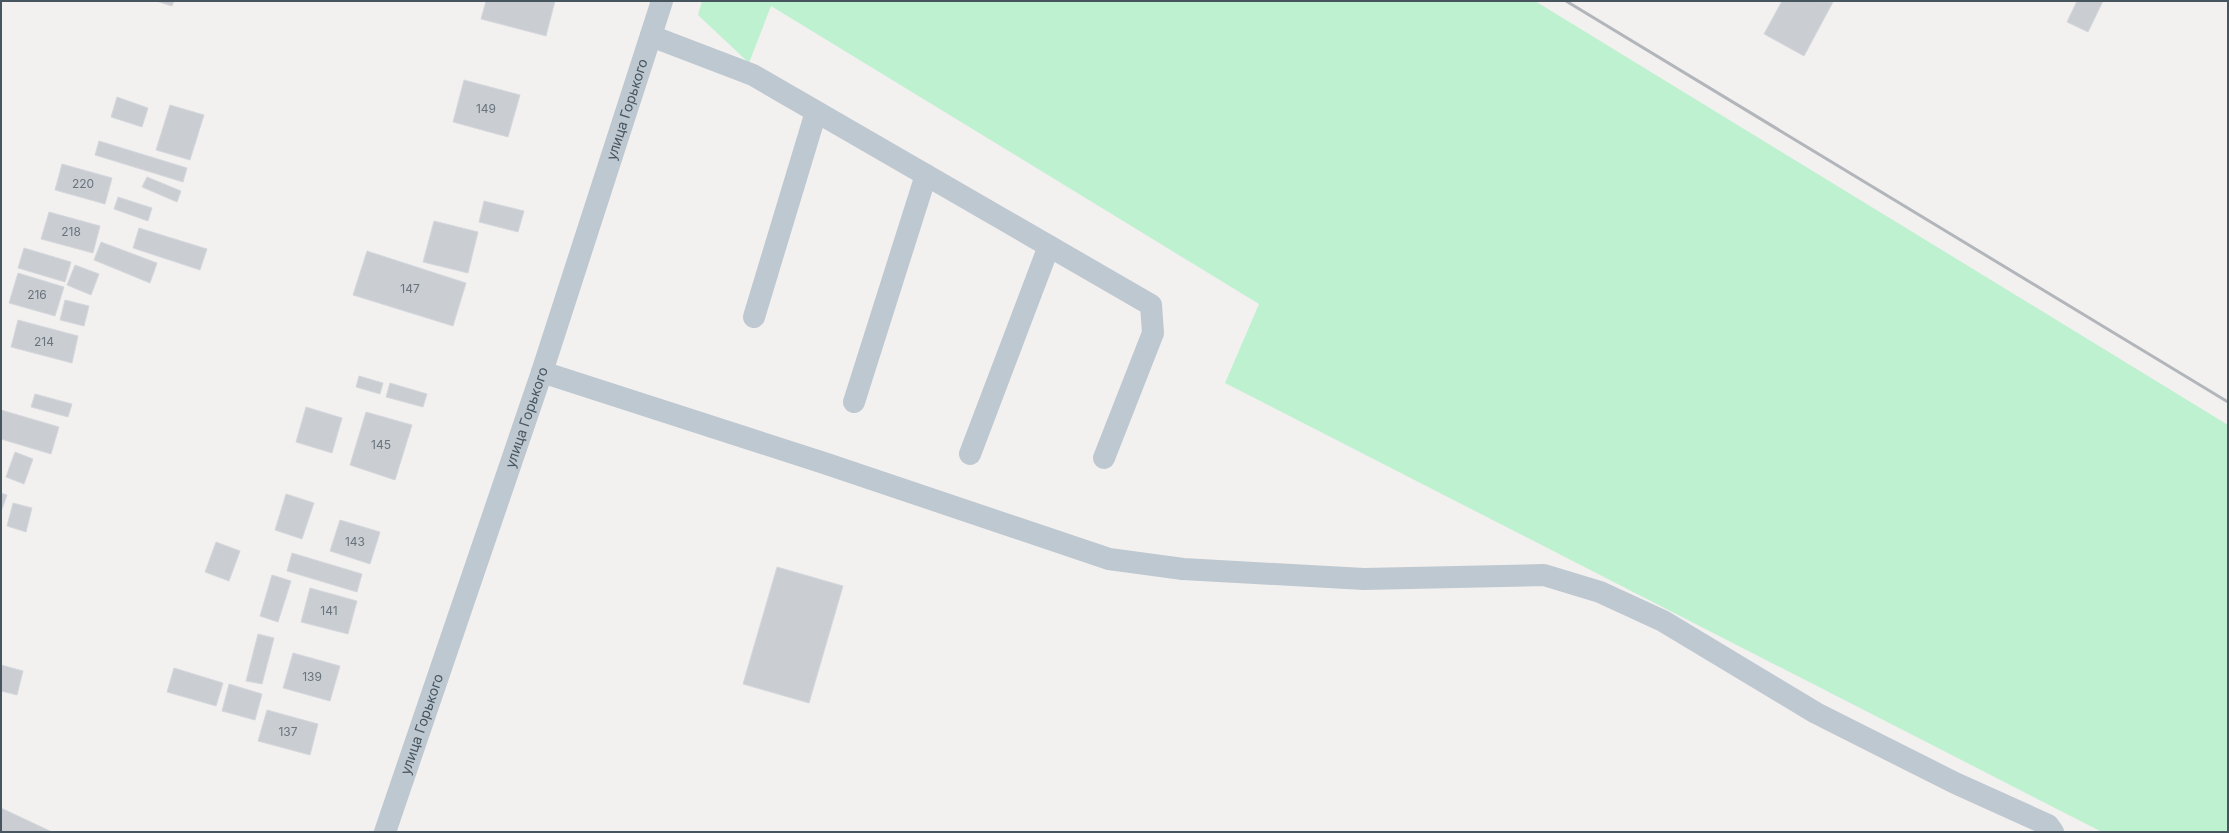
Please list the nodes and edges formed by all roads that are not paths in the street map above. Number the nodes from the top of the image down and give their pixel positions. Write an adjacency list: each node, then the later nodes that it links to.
1 (662, 1): 2 (street, улица Горького)
2 (651, 36): 3 (street); 7 (street, улица Горького)
3 (816, 112): 4 (street); 6 (street)
4 (926, 175): 5 (street); 8 (street)
5 (1049, 246): 9 (street); 10 (street)
6 (754, 317)
7 (542, 372): 11 (street, улица Горького); 12 (street)
8 (854, 402)
9 (970, 454)
10 (1104, 458)
11 (385, 832)
12 (2053, 832)

